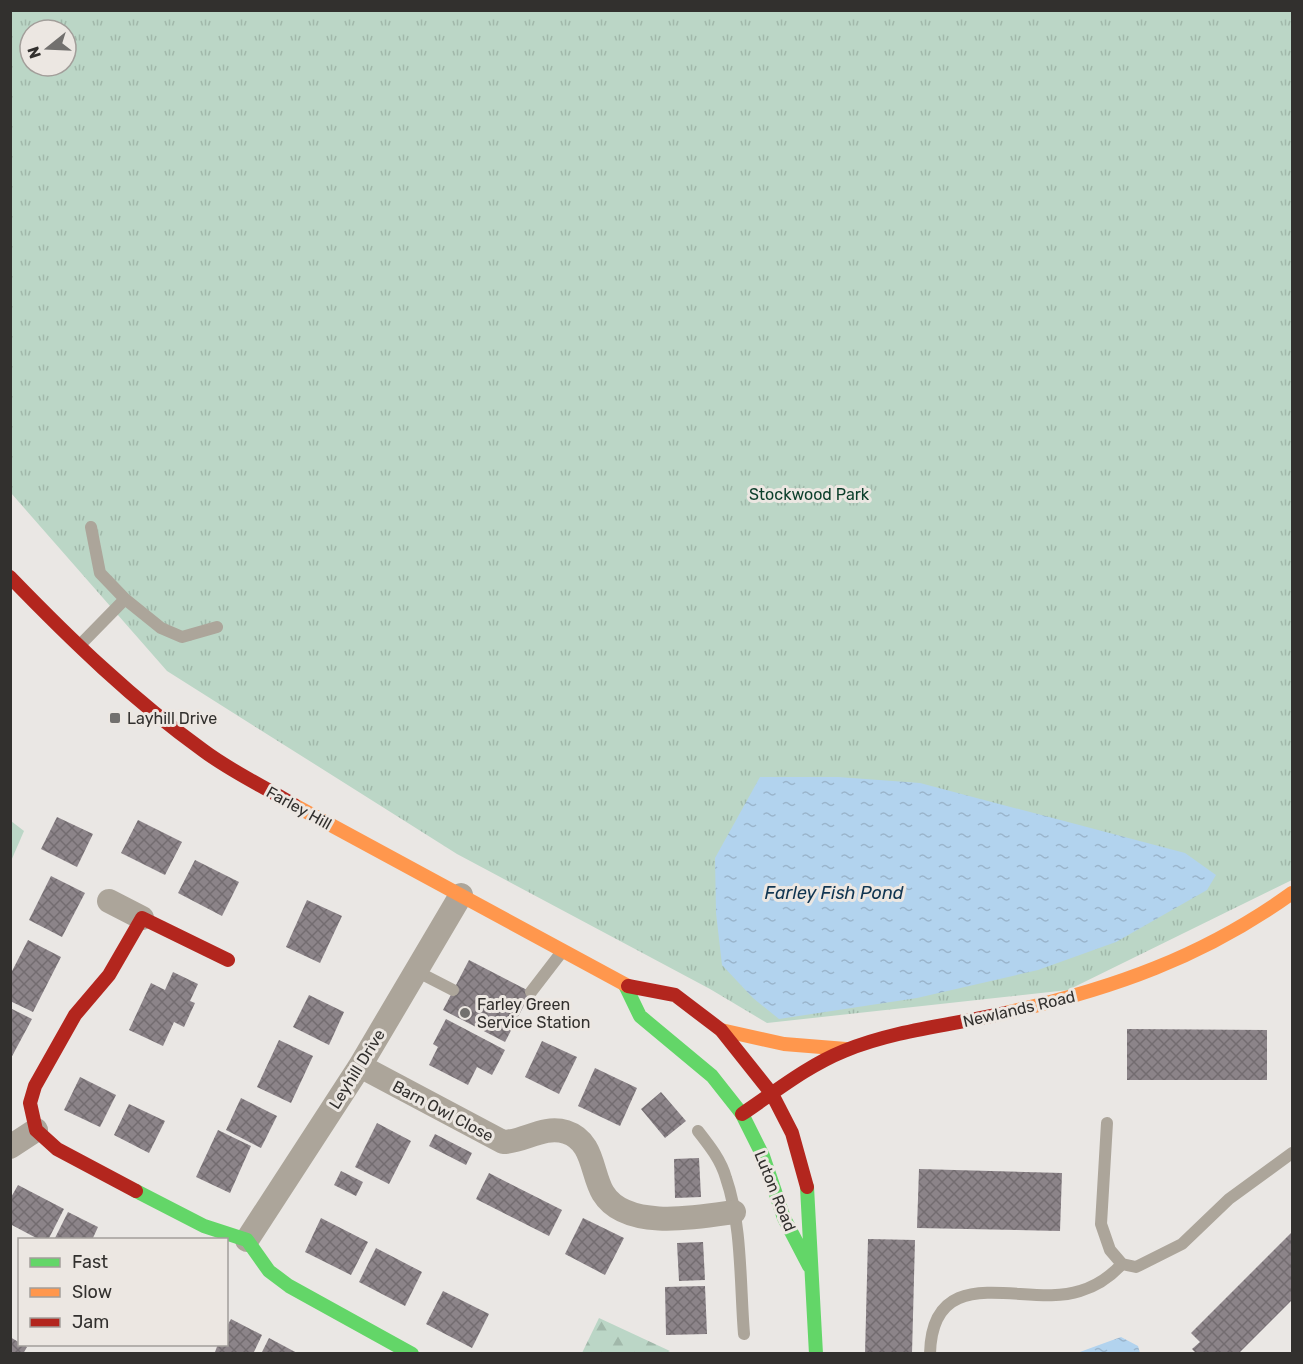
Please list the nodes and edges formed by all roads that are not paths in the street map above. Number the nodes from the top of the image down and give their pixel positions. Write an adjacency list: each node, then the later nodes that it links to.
1 (91, 527): 3 (lane)
2 (10, 577): 5 (main road, Farley Hill)
3 (125, 599): 4 (lane); 5 (lane)
4 (217, 627)
5 (78, 647): 6 (main road, Farley Hill)
6 (461, 895): 10 (main road, Farley Hill); 12 (street, Leyhill Drive)
7 (1292, 895): 17 (main road, Newlands Road)
8 (109, 901): 9 (street)
9 (142, 918): 11 (main road); 22 (main road)
10 (563, 950): 13 (main road, Farley Hill); 15 (lane)
11 (228, 960)
12 (416, 971): 14 (lane); 18 (street, Leyhill Drive)
13 (625, 985): 16 (main road, Farley Hill); 20 (main road)
14 (453, 990)
15 (531, 992)
16 (721, 1030): 17 (main road); 19 (main road, Farley Hill)
17 (846, 1050): 19 (main road, Newlands Road)
18 (360, 1066): 26 (street, Barn Owl Close); 27 (street, Leyhill Drive)
19 (772, 1094): 20 (main road, Newlands Road); 29 (main road, Luton Road)
20 (742, 1114): 29 (main road, Luton Road)
21 (1107, 1123): 28 (lane)
22 (36, 1130): 24 (street); 27 (main road)
23 (698, 1131): 26 (lane)
24 (10, 1147)
25 (1293, 1153): 28 (lane)
26 (734, 1212): 30 (lane)
27 (247, 1240): 31 (main road)
28 (1122, 1264): 33 (lane)
29 (810, 1267): 32 (main road, Luton Road)
30 (744, 1334)
31 (412, 1353)
32 (816, 1353)
33 (930, 1353)

